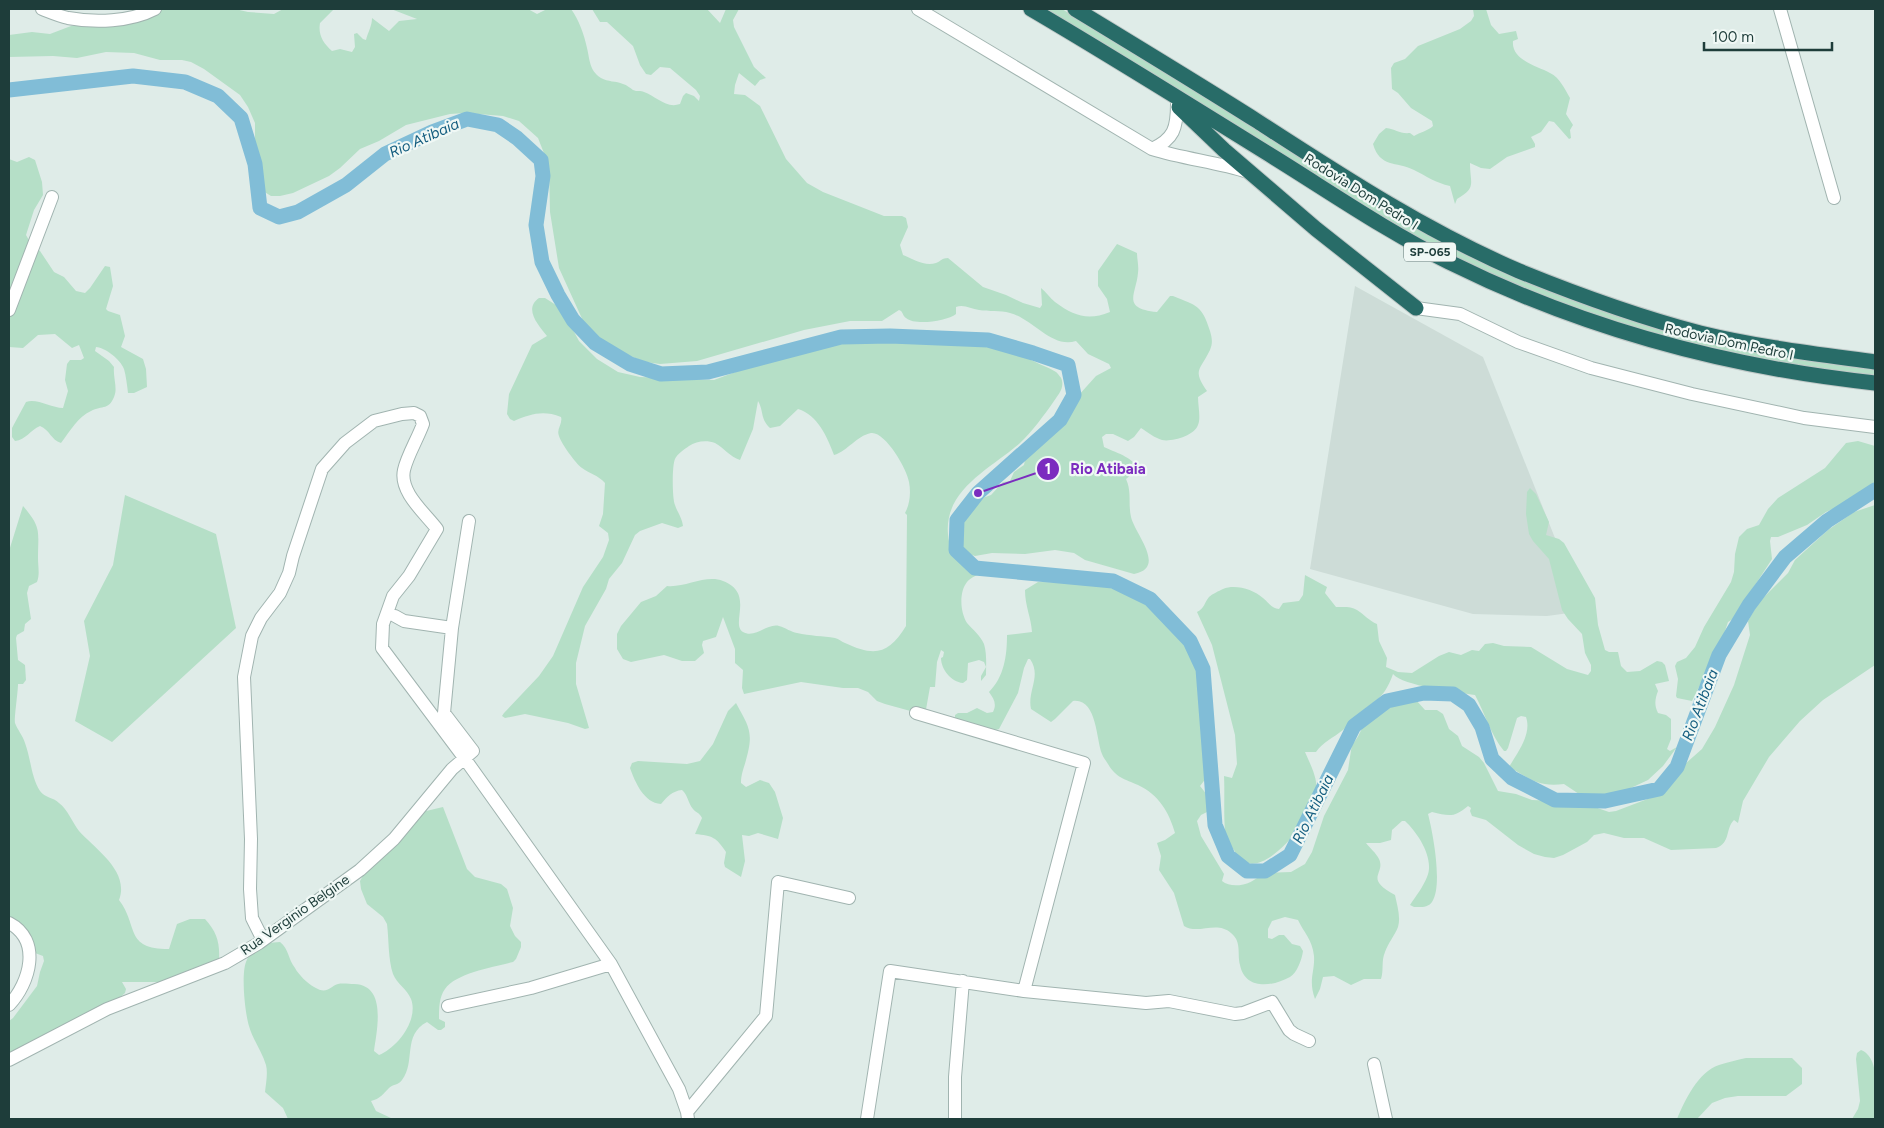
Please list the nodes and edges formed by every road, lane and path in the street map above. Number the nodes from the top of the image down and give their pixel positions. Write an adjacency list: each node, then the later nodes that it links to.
1 (42, 9): 2 (street)
2 (155, 9)
3 (918, 9): 9 (street)
4 (1031, 9): 7 (highway, Rodovia Dom Pedro I / SP-065)
5 (1075, 9): 15 (highway, Rodovia Dom Pedro I / SP-065)
6 (1780, 9): 12 (street)
7 (1120, 62): 8 (highway); 16 (highway, Rodovia Dom Pedro I / SP-065)
8 (1177, 104): 9 (street); 10 (highway)
9 (1152, 149): 10 (street)
10 (1253, 174): 13 (highway)
11 (52, 197): 14 (street)
12 (1834, 198)
13 (1416, 308): 17 (street)
14 (9, 310)
15 (1875, 362)
16 (1875, 384)
17 (1875, 426)
18 (469, 521): 20 (street)
19 (395, 616): 20 (street)
20 (452, 628): 22 (street)
21 (916, 713): 28 (street)
22 (469, 755): 25 (street, Rua Verginio Belgine); 25 (street); 26 (street)
23 (849, 898): 35 (street)
24 (9, 923): 29 (street)
25 (263, 940): 33 (street, Rua Verginio Belgine)
26 (611, 964): 31 (street); 35 (street)
27 (963, 981): 28 (street); 36 (street); 37 (street)
28 (1024, 991): 32 (street)
29 (14, 992): 30 (street)
30 (9, 1006)
31 (448, 1006)
32 (1309, 1041)
33 (9, 1060)
34 (1374, 1064): 38 (street)
35 (688, 1115)
36 (867, 1119)
37 (955, 1119)
38 (1386, 1119)

